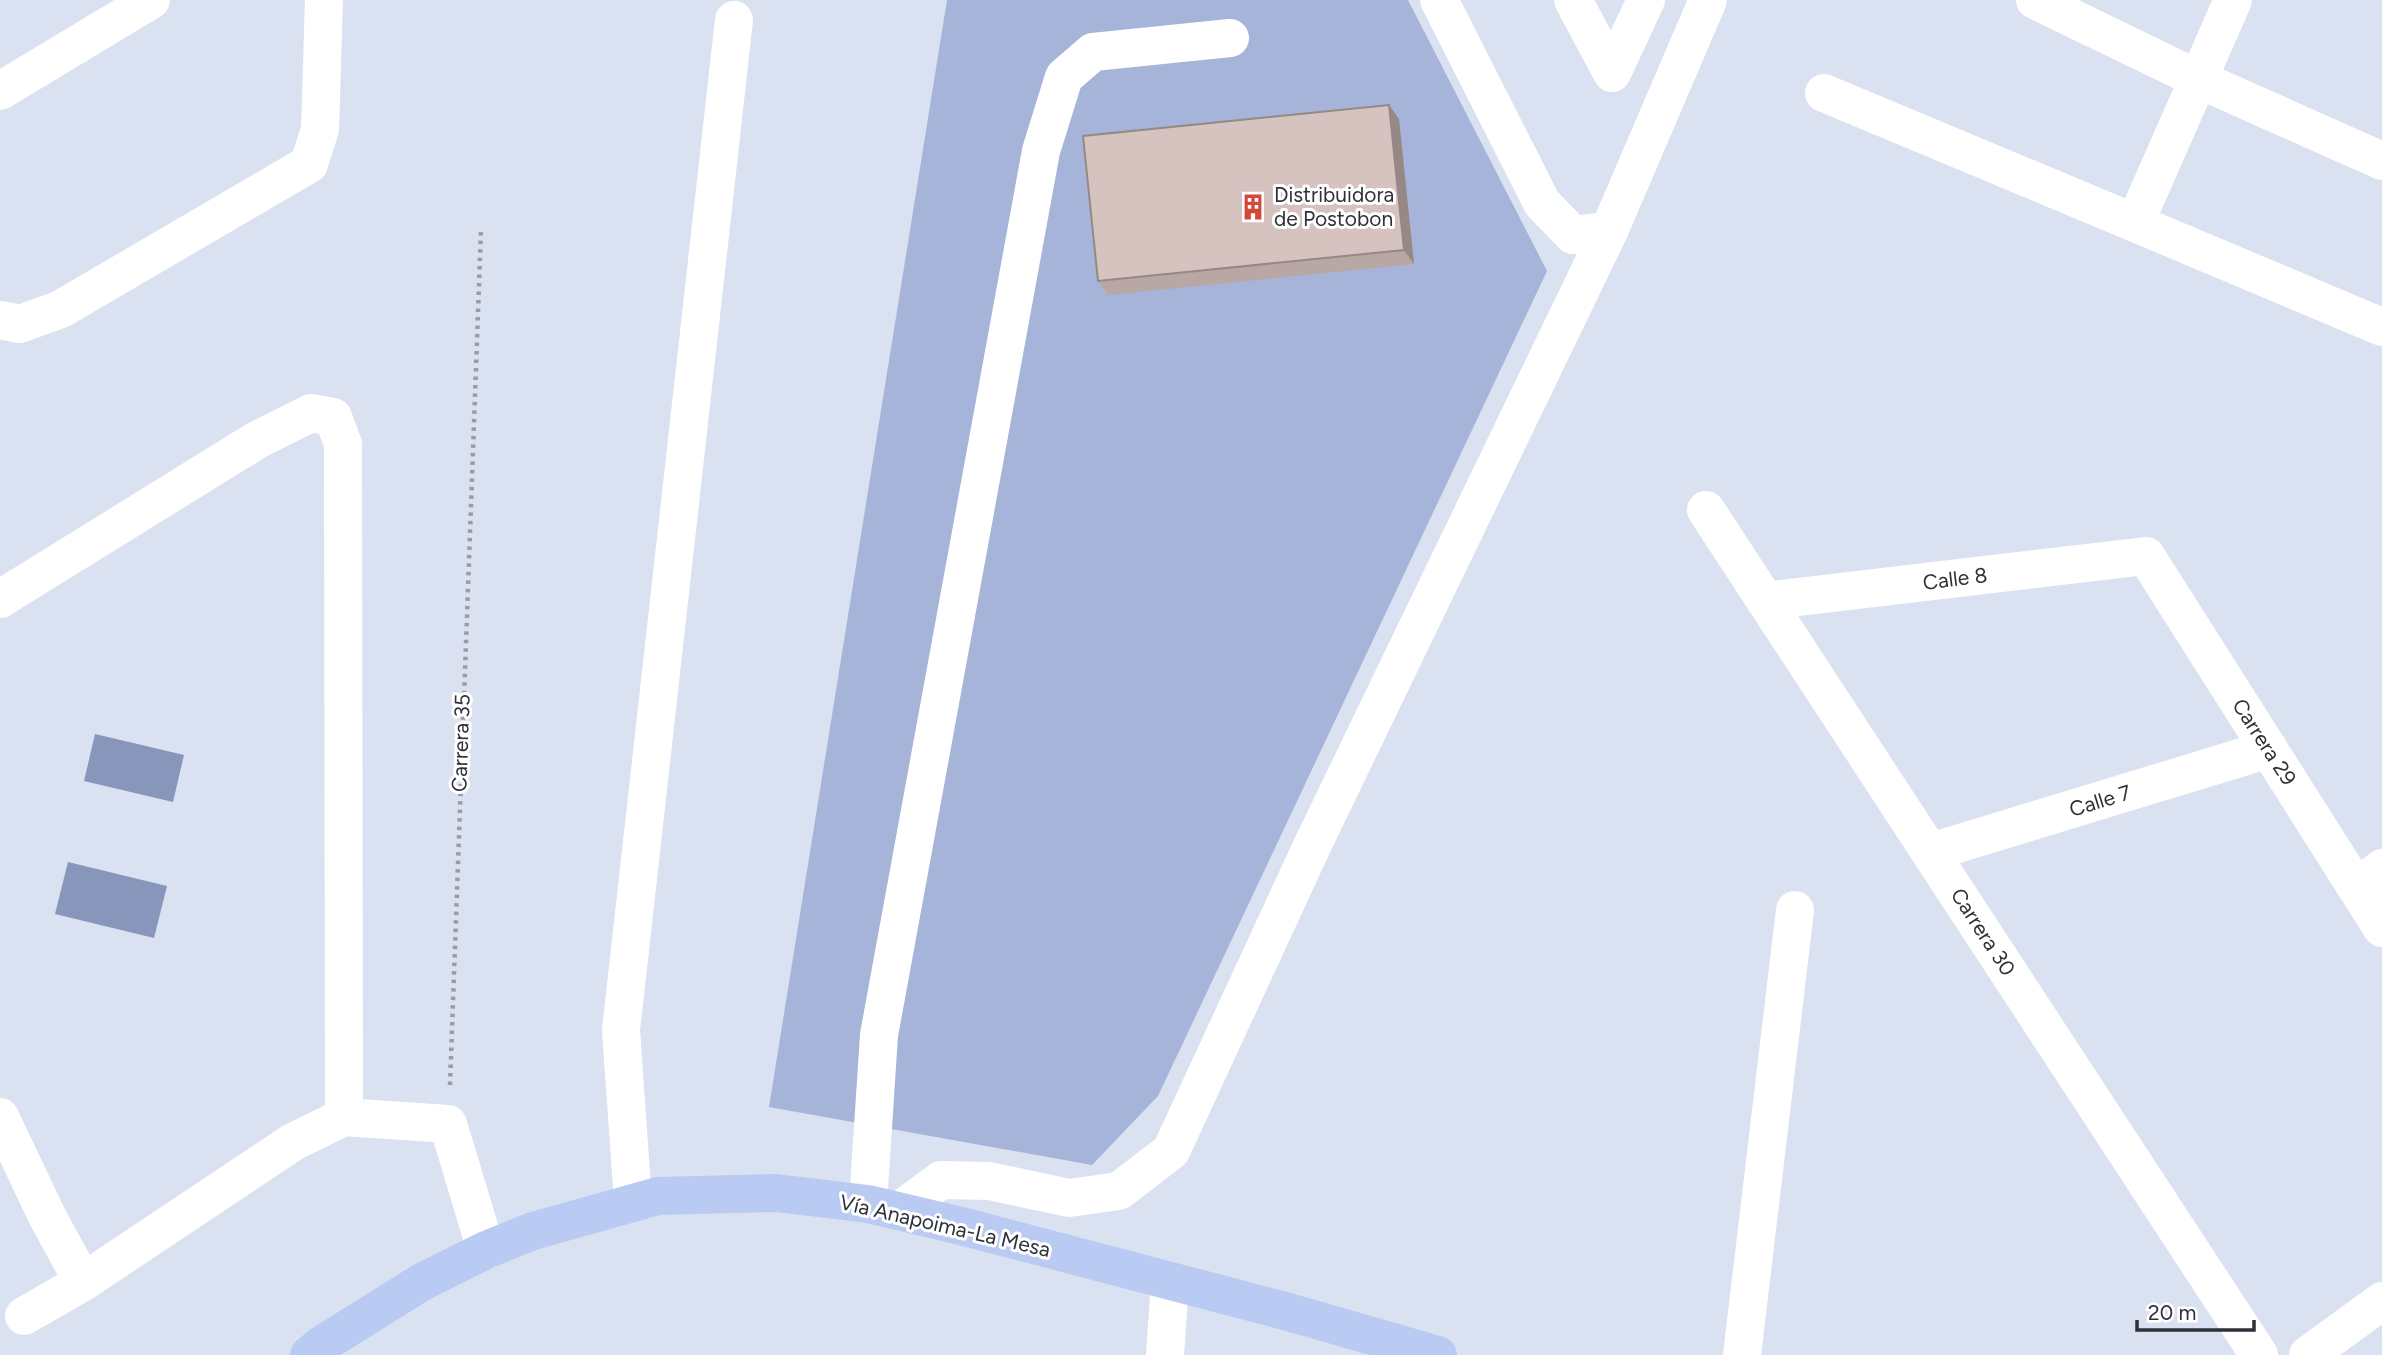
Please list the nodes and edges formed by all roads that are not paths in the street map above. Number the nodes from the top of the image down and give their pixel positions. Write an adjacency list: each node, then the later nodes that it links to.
1 (151, 0): 12 (street)
2 (324, 0): 17 (street)
3 (1439, 0): 16 (street)
4 (1573, 0): 5 (street)
5 (1646, 0)
6 (1708, 0): 16 (street)
7 (2035, 0): 11 (street)
8 (2233, 0): 11 (street)
9 (734, 20): 30 (street)
10 (1230, 38): 31 (street)
11 (2199, 79): 14 (street); 15 (street)
12 (0, 91)
13 (1824, 93): 15 (street)
14 (2382, 161)
15 (2136, 223): 18 (street)
16 (1609, 232): 31 (street)
17 (0, 320)
18 (2382, 327)
19 (1706, 510): 22 (street, Carrera 30)
20 (2146, 556): 22 (street, Calle 8); 23 (street, Carrera 29)
21 (0, 599): 29 (street)
22 (1765, 601): 24 (street, Carrera 30)
23 (2269, 749): 24 (street, Calle 7); 25 (street, Carrera 29)
24 (1931, 852): 41 (street, Carrera 30)
25 (2370, 878): 27 (street, Carrera 29)
26 (1795, 910): 40 (street)
27 (2382, 928)
28 (0, 1117): 33 (street)
29 (344, 1117): 32 (street); 33 (street)
30 (634, 1202): 31 (main road, Vía Anapoima-La Mesa); 32 (main road, Vía Anapoima-La Mesa)
31 (884, 1208): 34 (main road, Vía Anapoima-La Mesa)
32 (486, 1250): 37 (main road, Vía Anapoima-La Mesa)
33 (83, 1282): 36 (street)
34 (1170, 1282): 38 (street); 39 (main road, Vía Anapoima-La Mesa)
35 (2382, 1301): 42 (street)
36 (23, 1316)
37 (309, 1355)
38 (1165, 1355)
39 (1438, 1355)
40 (1742, 1355)
41 (2259, 1355)
42 (2308, 1355)

